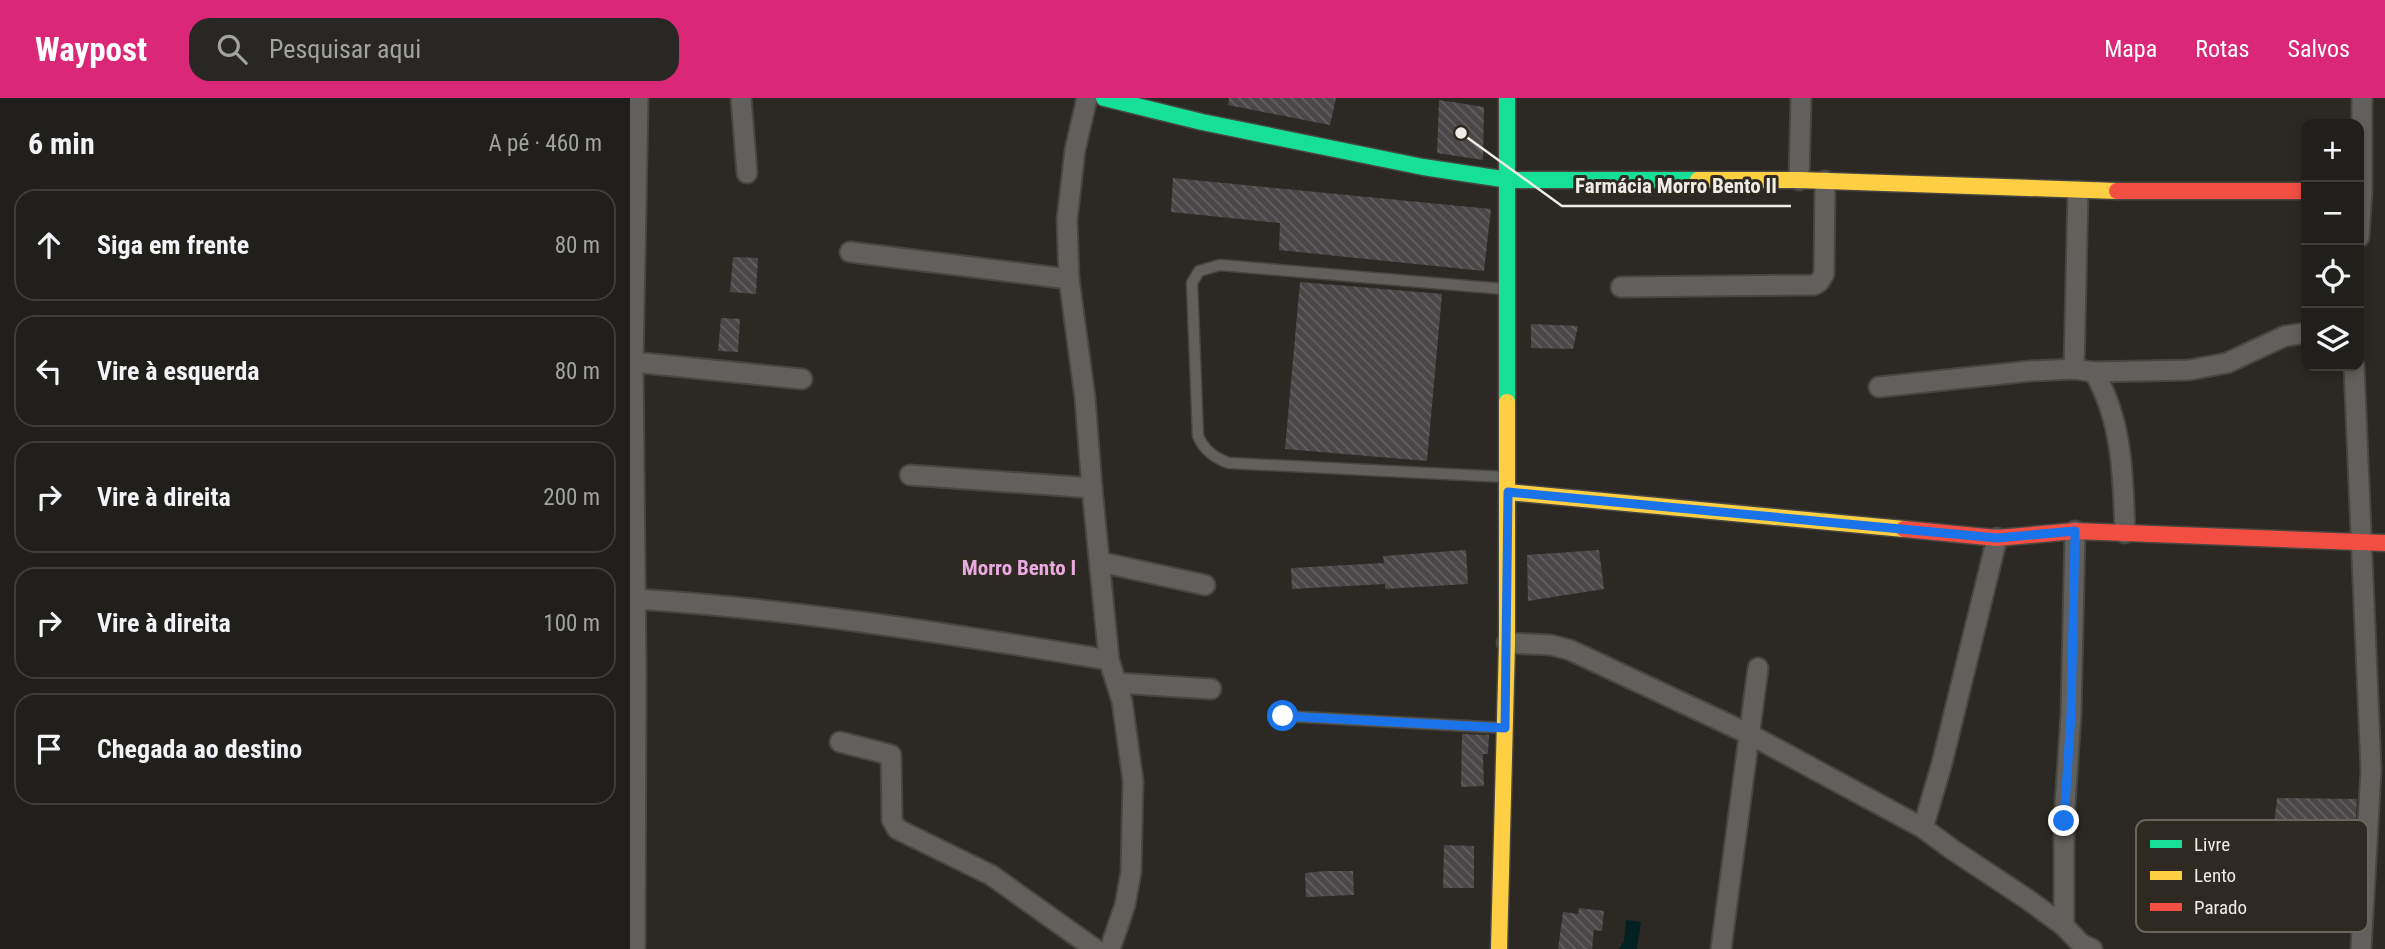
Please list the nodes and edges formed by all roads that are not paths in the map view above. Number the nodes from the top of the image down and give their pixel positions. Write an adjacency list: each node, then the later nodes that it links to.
1 (638, 98): 16 (street)
2 (741, 98): 8 (street)
3 (1087, 98): 17 (street)
4 (1104, 98): 9 (street)
5 (1507, 98): 9 (street)
6 (1801, 98): 10 (street)
7 (2362, 98): 12 (street)
8 (747, 173)
9 (1509, 180): 10 (street); 19 (street)
10 (1800, 180): 11 (street)
11 (1825, 181): 13 (street); 18 (street)
12 (2360, 182)
13 (2078, 191): 14 (street); 22 (street)
14 (2301, 191)
15 (850, 252): 17 (street)
16 (633, 264): 21 (street)
17 (1069, 279): 29 (street)
18 (1621, 287)
19 (1508, 289): 28 (street); 28 (lane)
20 (2301, 334): 24 (street)
21 (633, 362): 25 (street); 37 (street)
22 (2074, 369): 24 (street); 26 (street)
23 (2354, 371): 33 (street)
24 (2094, 372): 31 (street)
25 (802, 379)
26 (1879, 387)
27 (910, 475): 29 (street)
28 (1507, 485): 32 (street); 38 (street)
29 (1091, 488): 35 (street)
30 (2075, 531): 31 (street); 32 (street); 50 (street)
31 (2125, 533): 33 (street)
32 (1997, 538): 49 (street)
33 (2360, 541): 34 (street); 48 (street)
34 (2385, 543)
35 (1100, 562): 36 (street); 39 (street)
36 (1205, 585)
37 (635, 599): 39 (street); 41 (street)
38 (1507, 643): 45 (street); 46 (street)
39 (1109, 660): 42 (street)
40 (1758, 668): 46 (street)
41 (633, 675): 51 (street)
42 (1117, 682): 43 (street); 53 (street)
43 (1211, 689)
44 (1283, 716): 45 (lane)
45 (1505, 728): 54 (street)
46 (1749, 734): 49 (street); 55 (street)
47 (840, 742): 52 (street)
48 (2368, 824)
49 (1923, 828): 50 (street)
50 (2064, 926): 56 (street)
51 (633, 944)
52 (1095, 949)
53 (1110, 949)
54 (1499, 949)
55 (1721, 949)
56 (2092, 949)

